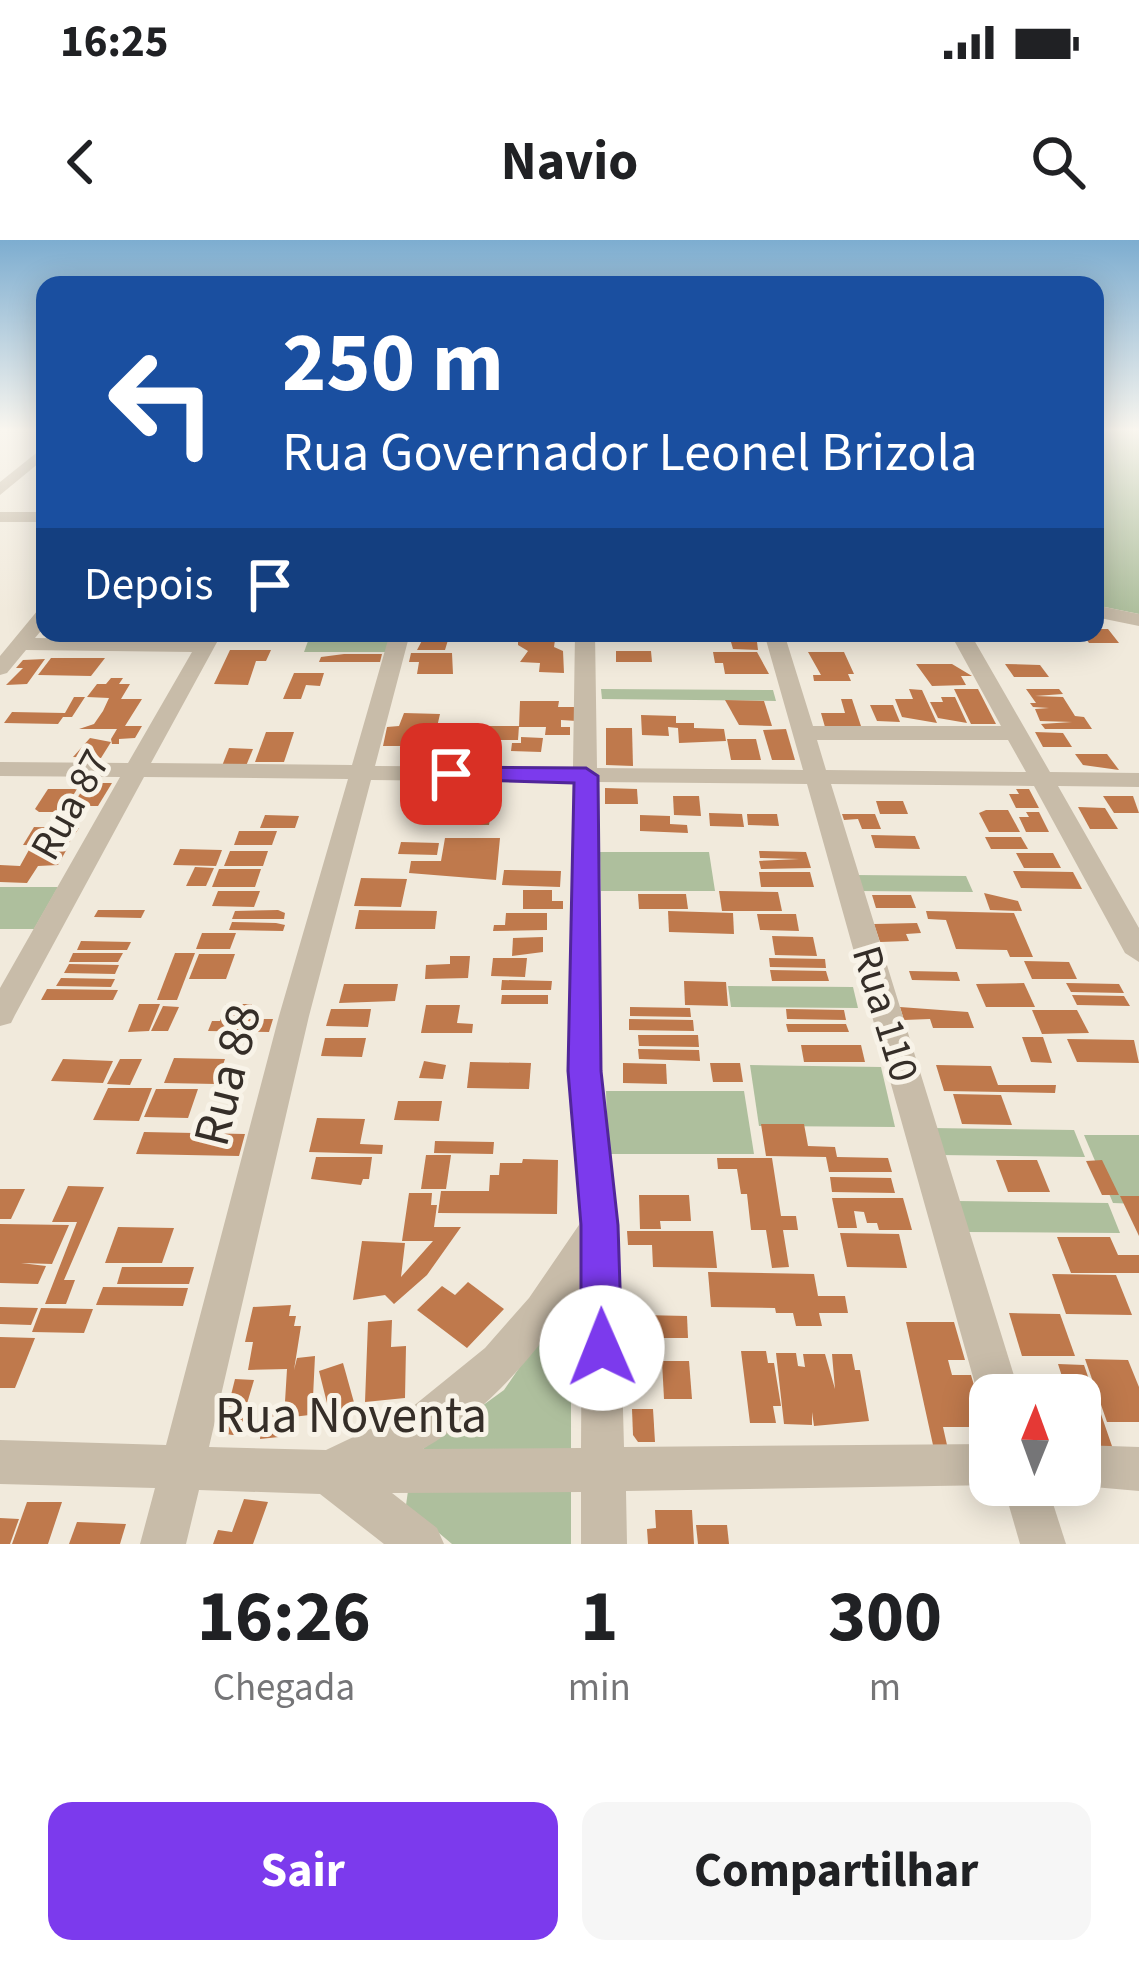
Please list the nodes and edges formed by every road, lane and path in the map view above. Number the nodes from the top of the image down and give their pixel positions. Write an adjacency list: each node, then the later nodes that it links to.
1 (0, 517): 2 (street)
2 (36, 517)
3 (1104, 614): 4 (street)
4 (1136, 622)
5 (36, 625): 12 (street)
6 (96, 642): 12 (street)
7 (207, 642): 17 (street, Rua 87)
8 (398, 642): 18 (street, Rua 88)
9 (585, 642): 19 (street)
10 (777, 642): 14 (street, Rua 110)
11 (965, 642): 15 (street)
12 (20, 644): 13 (street)
13 (0, 669)
14 (802, 733): 15 (street); 20 (street, Rua 110)
15 (1016, 733): 21 (street)
16 (0, 770): 17 (street)
17 (133, 771): 18 (street); 24 (street, Rua 87)
18 (362, 773): 19 (street); 30 (street, Rua 88)
19 (586, 776): 20 (street); 25 (street)
20 (814, 778): 21 (street); 26 (street, Rua 110)
21 (1042, 778): 22 (street); 23 (street)
22 (1139, 780)
23 (1139, 952)
24 (0, 1016)
25 (600, 1225): 32 (street); 33 (street)
26 (992, 1374)
27 (0, 1462): 30 (street, Rua Noventa)
28 (969, 1466): 32 (street, Rua Noventa)
29 (1101, 1467): 31 (street)
30 (182, 1468): 33 (street, Rua Noventa); 35 (street, Rua 88)
31 (1139, 1468)
32 (603, 1470): 33 (street, Rua Noventa); 37 (street)
33 (328, 1472): 36 (street)
34 (1031, 1506): 38 (street)
35 (163, 1544)
36 (421, 1544)
37 (604, 1544)
38 (1043, 1544)

